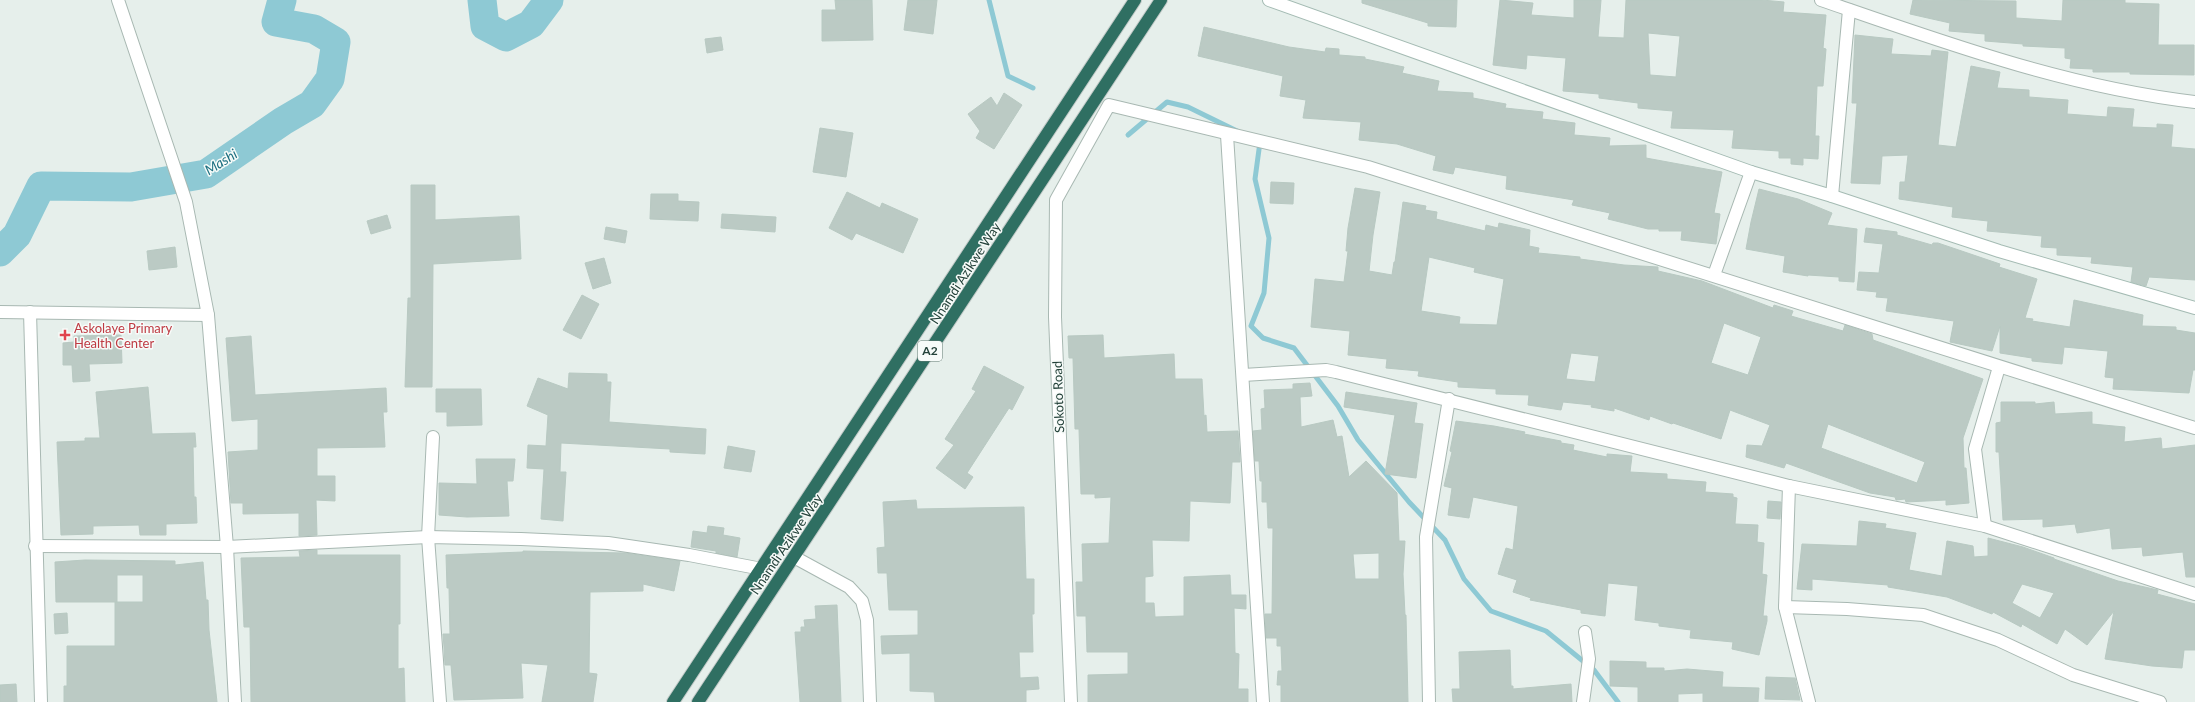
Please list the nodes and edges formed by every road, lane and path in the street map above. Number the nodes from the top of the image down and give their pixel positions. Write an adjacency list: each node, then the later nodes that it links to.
1 (118, 0): 15 (street)
2 (1135, 0): 27 (highway, Nnamdi Azikwe Way / A2)
3 (1161, 0): 26 (highway, Nnamdi Azikwe Way / A2)
4 (1269, 0): 9 (street)
5 (1821, 0): 6 (street)
6 (1849, 10): 7 (street); 10 (street)
7 (2195, 102)
8 (1227, 135): 11 (street); 17 (street); 37 (street, Sokoto Road)
9 (1751, 172): 10 (street); 11 (street)
10 (1832, 196): 12 (street)
11 (1714, 275): 16 (street)
12 (2195, 308)
13 (0, 312): 14 (street)
14 (30, 312): 15 (street); 24 (street)
15 (208, 315): 25 (street)
16 (1999, 367): 19 (street); 22 (street)
17 (1243, 375): 18 (street); 38 (street)
18 (1449, 399): 21 (street); 39 (street)
19 (2195, 428)
20 (433, 436): 23 (street)
21 (1789, 486): 22 (street); 29 (street)
22 (1985, 526): 28 (street)
23 (428, 536): 25 (street); 27 (street); 33 (street)
24 (35, 546): 25 (street); 31 (street)
25 (227, 547): 32 (street)
26 (794, 557): 35 (highway, Nnamdi Azikwe Way / A2); 36 (street)
27 (762, 569): 34 (highway, Nnamdi Azikwe Way / A2)
28 (2195, 594)
29 (1785, 607): 41 (street); 42 (street)
30 (1585, 632): 40 (street)
31 (41, 702)
32 (236, 702)
33 (440, 702)
34 (673, 702)
35 (698, 702)
36 (870, 702)
37 (1071, 702)
38 (1263, 702)
39 (1428, 702)
40 (1582, 702)
41 (1809, 702)
42 (2160, 702)

